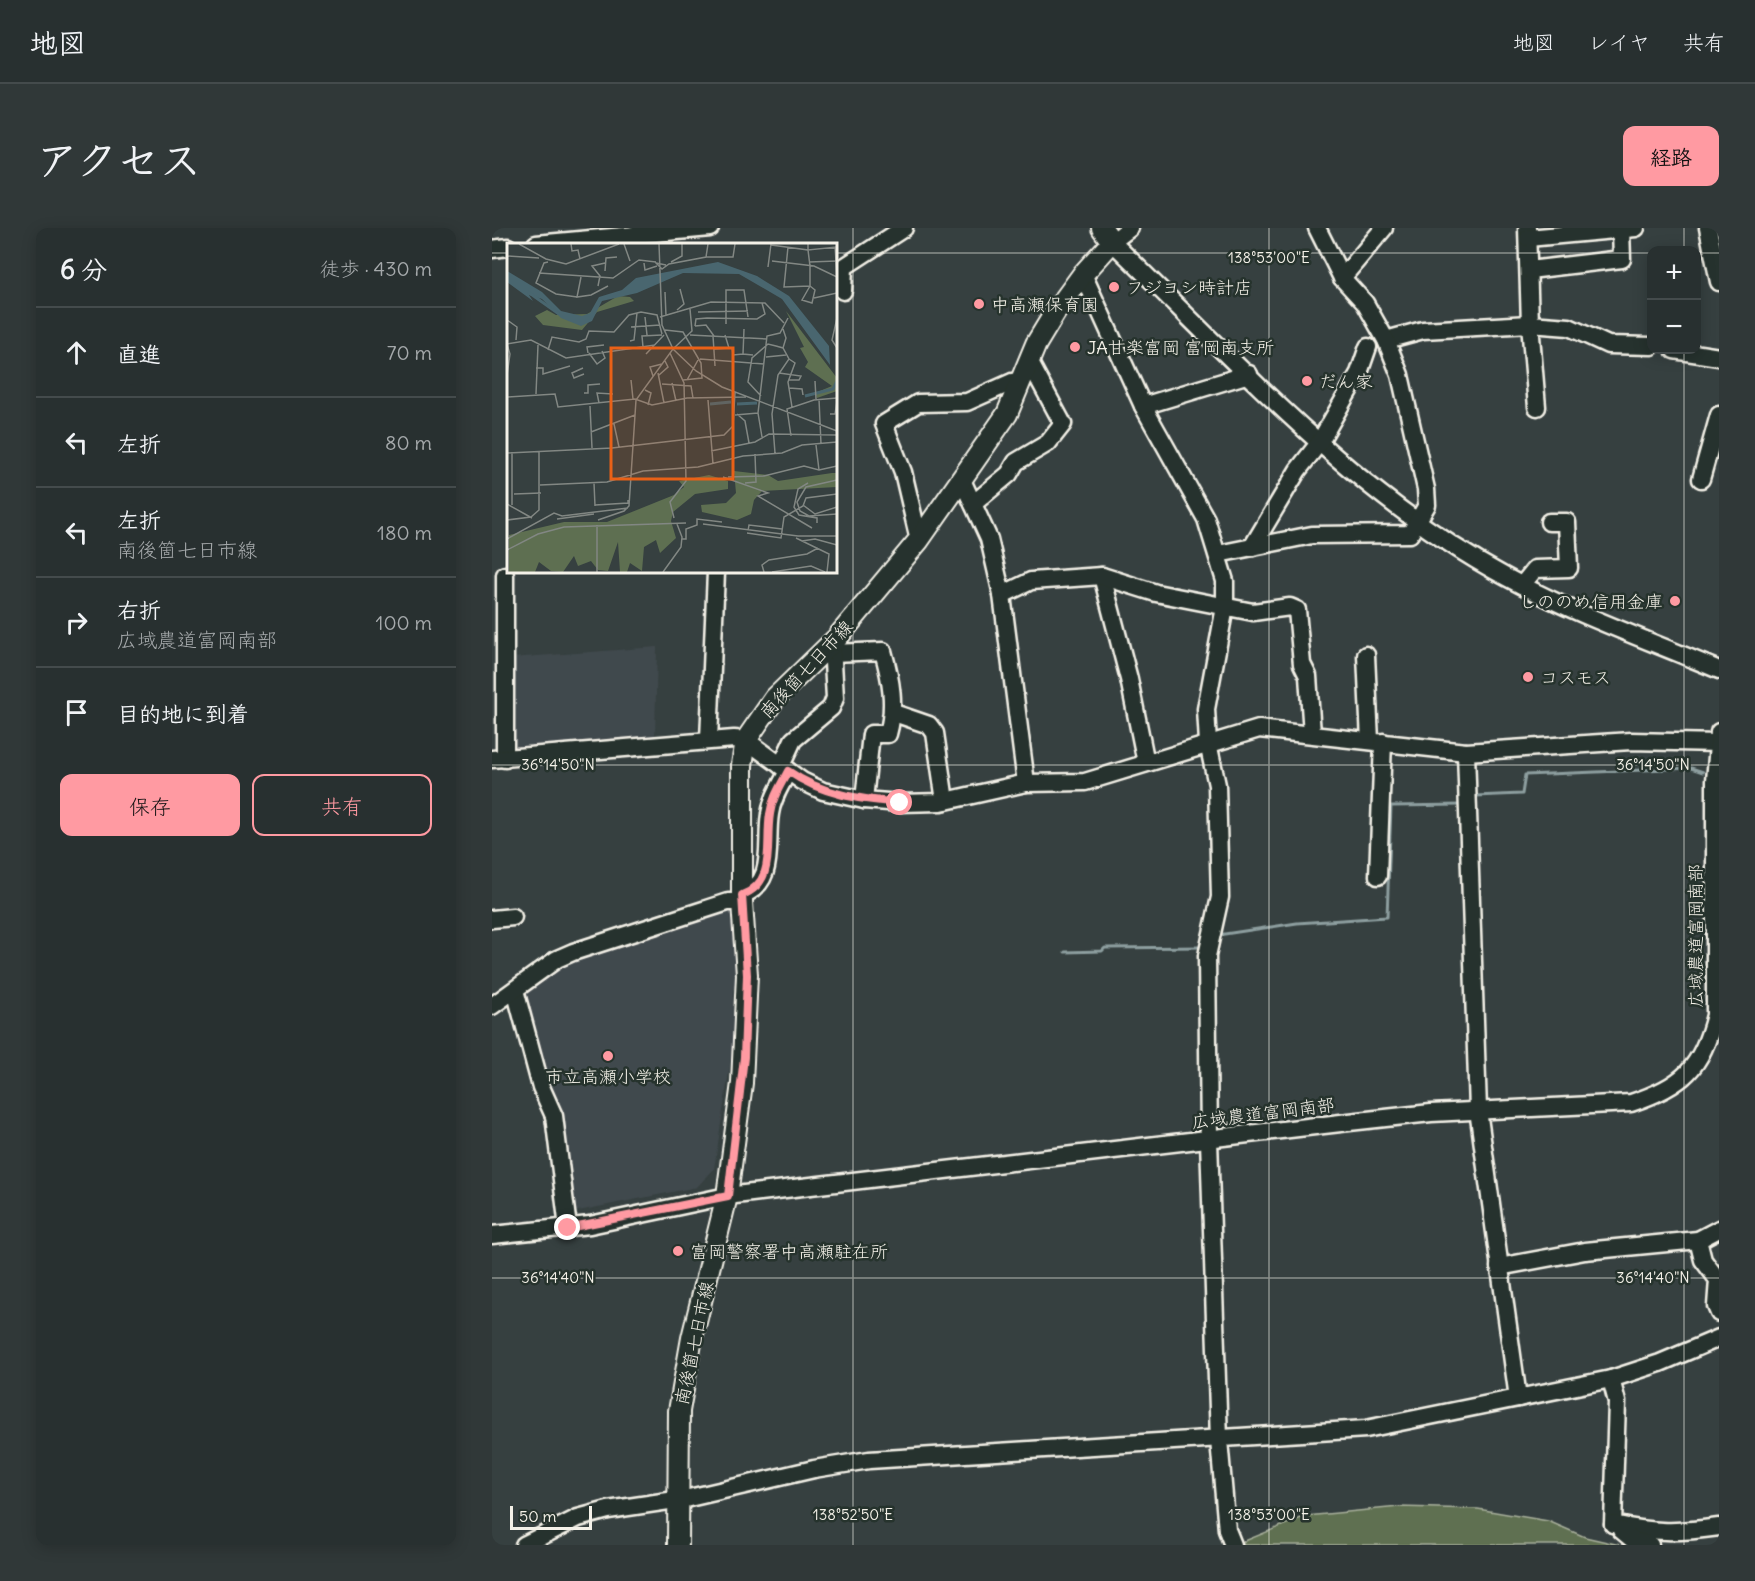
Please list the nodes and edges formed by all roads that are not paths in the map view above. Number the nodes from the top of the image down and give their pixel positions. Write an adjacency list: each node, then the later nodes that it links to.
1 (710, 228): 11 (street)
2 (904, 228): 18 (street)
3 (1130, 228): 10 (street)
4 (1384, 228): 16 (street)
5 (1708, 228): 17 (street)
6 (1629, 229): 8 (street); 14 (street)
7 (1323, 230): 16 (street)
8 (1570, 230): 9 (street)
9 (1528, 233): 14 (street)
10 (1107, 235): 15 (main road, 南後箇七日市線); 26 (street)
11 (547, 243)
12 (507, 247): 13 (street)
13 (492, 249)
14 (1529, 270): 19 (street)
15 (1083, 274): 25 (main road, 南後箇七日市線); 28 (street)
16 (1342, 278): 20 (street)
17 (1719, 282)
18 (843, 291)
19 (1530, 324): 20 (street); 21 (street); 29 (street)
20 (1386, 340): 35 (street)
21 (1647, 345)
22 (1368, 347): 31 (street)
23 (1700, 354): 24 (street)
24 (1719, 357)
25 (1029, 362): 27 (main road, 南後箇七日市線); 34 (street)
26 (1249, 374): 28 (street); 31 (street)
27 (1021, 381): 33 (main road, 南後箇七日市線); 37 (street)
28 (1143, 406): 39 (street)
29 (1537, 407)
30 (1719, 415): 32 (street)
31 (1319, 443): 35 (street); 38 (street)
32 (1701, 479)
33 (962, 480): 34 (street); 37 (main road, 南後箇七日市線)
34 (973, 504): 44 (street)
35 (1417, 521): 38 (street); 43 (street)
36 (1549, 522): 43 (street)
37 (918, 540): 46 (main road, 南後箇七日市線)
38 (1252, 547): 39 (street)
39 (1218, 555): 45 (street)
40 (716, 573): 52 (street)
41 (505, 575): 49 (street)
42 (1101, 576): 44 (street); 45 (street); 59 (street)
43 (1522, 585): 48 (street)
44 (1002, 595): 61 (street)
45 (1225, 607): 51 (street); 56 (street)
46 (832, 649): 50 (street); 53 (main road, 南後箇七日市線); 60 (street)
47 (1366, 655): 55 (street)
48 (1719, 670)
49 (498, 688): 58 (street)
50 (894, 713): 62 (street); 63 (street)
51 (1312, 734): 55 (street); 56 (street)
52 (709, 740): 53 (street); 58 (street)
53 (746, 740): 60 (street); 65 (main road, 南後箇七日市線)
54 (1718, 740): 57 (street); 66 (street, 広域農道富岡南部)
55 (1377, 742): 57 (street); 64 (street)
56 (1208, 743): 59 (street); 72 (street)
57 (1466, 752): 71 (street)
58 (498, 759)
59 (1146, 762): 61 (street)
60 (784, 769): 62 (street); 65 (street)
61 (1026, 783): 63 (street)
62 (864, 800): 63 (street)
63 (945, 801)
64 (1378, 876)
65 (742, 898): 69 (street); 73 (main road, 南後箇七日市線)
66 (1717, 903): 71 (street, 広域農道富岡南部)
67 (513, 917): 68 (street)
68 (492, 919)
69 (514, 990): 70 (street); 74 (street)
70 (492, 1006)
71 (1478, 1110): 72 (street, 広域農道富岡南部); 78 (street)
72 (1209, 1140): 73 (street, 広域農道富岡南部); 83 (street)
73 (728, 1196): 74 (street, 広域農道富岡南部); 84 (main road, 南後箇七日市線)
74 (568, 1228): 76 (street, 広域農道富岡南部)
75 (1719, 1229): 77 (street)
76 (492, 1234)
77 (1698, 1240): 78 (street); 79 (street)
78 (1499, 1267): 82 (street)
79 (1719, 1313)
80 (1719, 1338): 81 (street)
81 (1611, 1379): 82 (street); 85 (street)
82 (1518, 1398): 83 (street)
83 (1219, 1440): 84 (street); 89 (street)
84 (676, 1500): 87 (street); 88 (main road, 南後箇七日市線)
85 (1613, 1524): 86 (street); 90 (street)
86 (1719, 1527)
87 (524, 1545)
88 (678, 1545)
89 (1233, 1545)
90 (1650, 1545)

